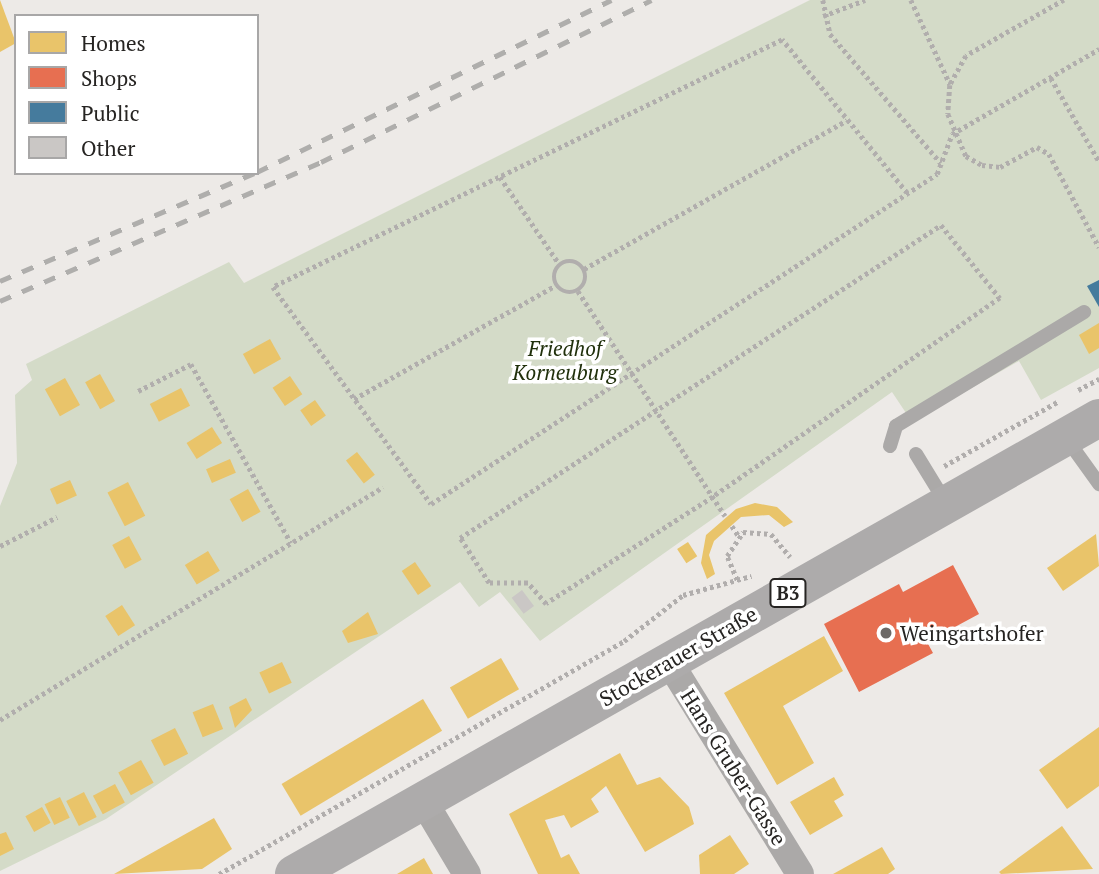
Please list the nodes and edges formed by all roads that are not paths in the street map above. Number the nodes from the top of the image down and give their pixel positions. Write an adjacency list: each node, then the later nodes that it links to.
1 (1084, 312): 4 (lane)
2 (1087, 405): 3 (main road, Stockerauer Straße / B3)
3 (1066, 438): 6 (lane); 7 (main road, Stockerauer Straße / B3)
4 (890, 446)
5 (916, 454): 7 (lane)
6 (1099, 484)
7 (938, 489): 8 (main road, Stockerauer Straße / B3)
8 (676, 675): 9 (main road, Stockerauer Straße / B3); 12 (street, Hans Gruber-Gasse)
9 (432, 815): 10 (main road, Stockerauer Straße / B3); 11 (street)
10 (294, 874)
11 (467, 874)
12 (800, 874)

